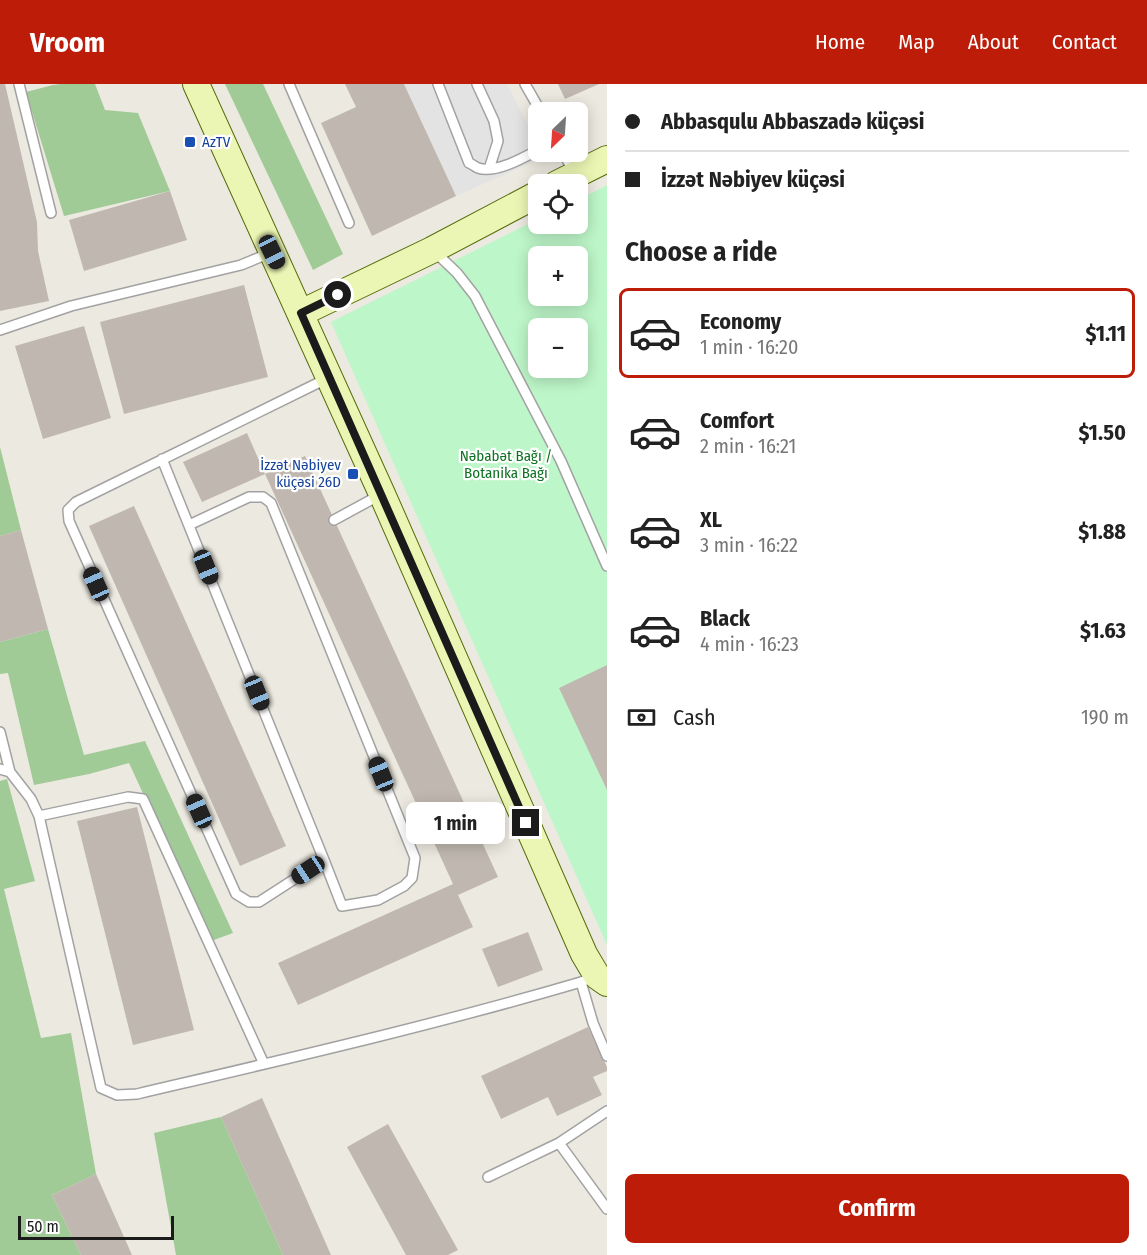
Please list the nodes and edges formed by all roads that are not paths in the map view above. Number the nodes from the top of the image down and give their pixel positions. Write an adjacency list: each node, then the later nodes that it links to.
1 (19, 84): 13 (lane)
2 (196, 84): 16 (main road)
3 (289, 84): 14 (lane)
4 (438, 84): 10 (lane)
5 (477, 84): 10 (lane)
6 (525, 84): 7 (lane)
7 (535, 102)
8 (528, 155): 10 (lane)
9 (607, 159): 11 (main road)
10 (489, 169)
11 (578, 174)
12 (528, 199): 15 (main road)
13 (51, 213)
14 (349, 223)
15 (432, 250): 17 (main road); 24 (lane)
16 (272, 252): 17 (main road); 18 (lane)
17 (301, 313): 19 (main road)
18 (0, 330)
19 (330, 377): 20 (lane); 21 (main road)
20 (162, 459): 23 (lane); 28 (lane)
21 (382, 494): 22 (lane); 29 (main road)
22 (334, 520)
23 (189, 525): 28 (lane); 28 (lane)
24 (607, 567)
25 (0, 732): 26 (lane)
26 (5, 770): 27 (lane)
27 (39, 816): 31 (lane); 31 (lane)
28 (324, 860)
29 (595, 980): 30 (lane); 31 (lane)
30 (607, 1056)
31 (264, 1064)
32 (607, 1111): 33 (lane)
33 (559, 1143): 34 (lane); 35 (lane)
34 (488, 1178)
35 (607, 1209)

